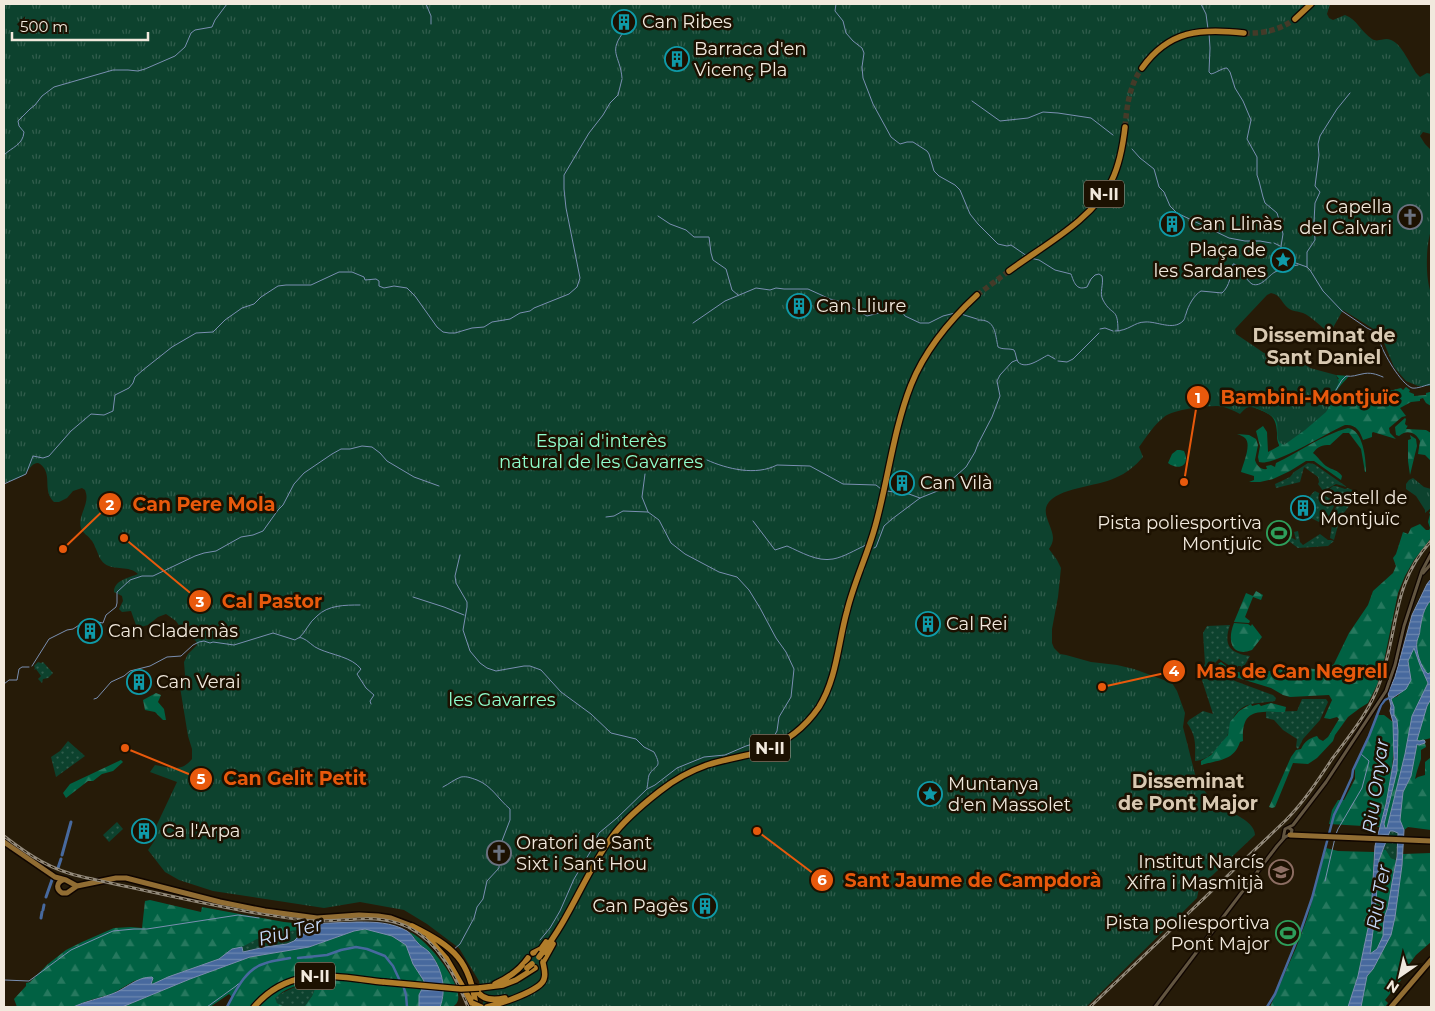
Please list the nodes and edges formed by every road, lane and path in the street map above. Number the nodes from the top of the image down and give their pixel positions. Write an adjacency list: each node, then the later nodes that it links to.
1 (1311, 4): 2 (highway)
2 (1295, 19)
3 (1241, 33): 4 (highway)
4 (1142, 68)
5 (1125, 127): 6 (highway, N-II)
6 (1011, 269)
7 (975, 297): 11 (highway, N-II)
8 (1431, 554): 10 (street)
9 (1431, 564): 10 (street)
10 (1421, 578): 12 (street)
11 (620, 827): 15 (highway, N-II); 23 (highway)
12 (1291, 831): 13 (main road); 36 (street)
13 (1431, 840)
14 (4, 842): 16 (main road)
15 (605, 847): 21 (highway); 23 (highway, N-II)
16 (60, 882): 17 (main road); 19 (main road)
17 (70, 883): 18 (main road); 19 (main road)
18 (77, 886): 19 (main road); 20 (main road)
19 (70, 890)
20 (412, 926): 26 (highway); 28 (highway)
21 (533, 953): 22 (highway); 23 (highway)
22 (528, 958): 25 (highway); 29 (highway)
23 (542, 959): 25 (highway, N-II); 27 (highway)
24 (1431, 960): 37 (main road)
25 (533, 967): 27 (highway); 29 (highway, N-II)
26 (467, 970): 29 (highway); 30 (highway)
27 (545, 975): 30 (highway)
28 (459, 979): 29 (highway); 31 (highway)
29 (480, 988): 31 (highway); 32 (highway, N-II, bridge)
30 (522, 994): 34 (highway); 35 (highway)
31 (474, 1005): 33 (highway, bridge)
32 (254, 1007)
33 (481, 1007)
34 (487, 1007)
35 (498, 1007)
36 (1155, 1007)
37 (1391, 1007)

